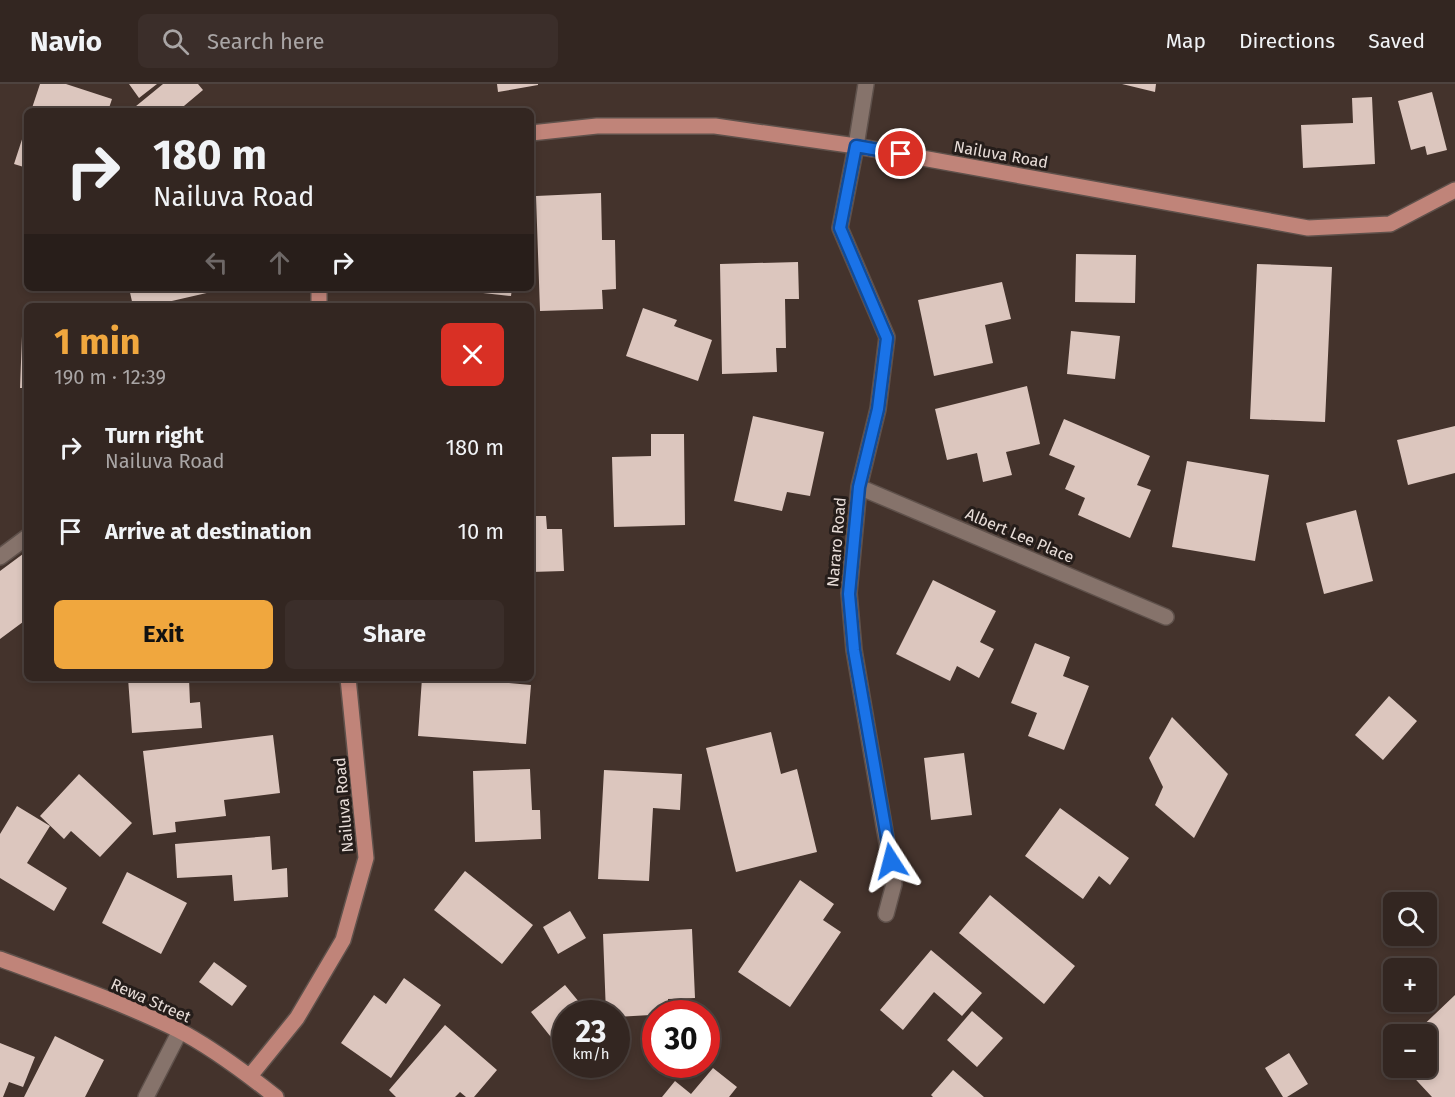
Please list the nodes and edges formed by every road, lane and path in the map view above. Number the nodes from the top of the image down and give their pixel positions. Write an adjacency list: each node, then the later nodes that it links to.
1 (866, 84): 3 (street, Nararo Road)
2 (534, 133): 3 (main road, Nailuva Road)
3 (856, 146): 4 (main road, Nailuva Road); 5 (street, Nararo Road)
4 (1455, 190)
5 (859, 487): 8 (street, Albert Lee Place); 10 (street, Nararo Road)
6 (24, 539): 7 (street)
7 (0, 557)
8 (1166, 616)
9 (348, 681): 13 (main road, Nailuva Road)
10 (886, 914)
11 (0, 959): 12 (main road, Rewa Street)
12 (180, 1031): 13 (main road, Rewa Street); 14 (street)
13 (250, 1076): 15 (main road, Rewa Street)
14 (146, 1097)
15 (276, 1097)

